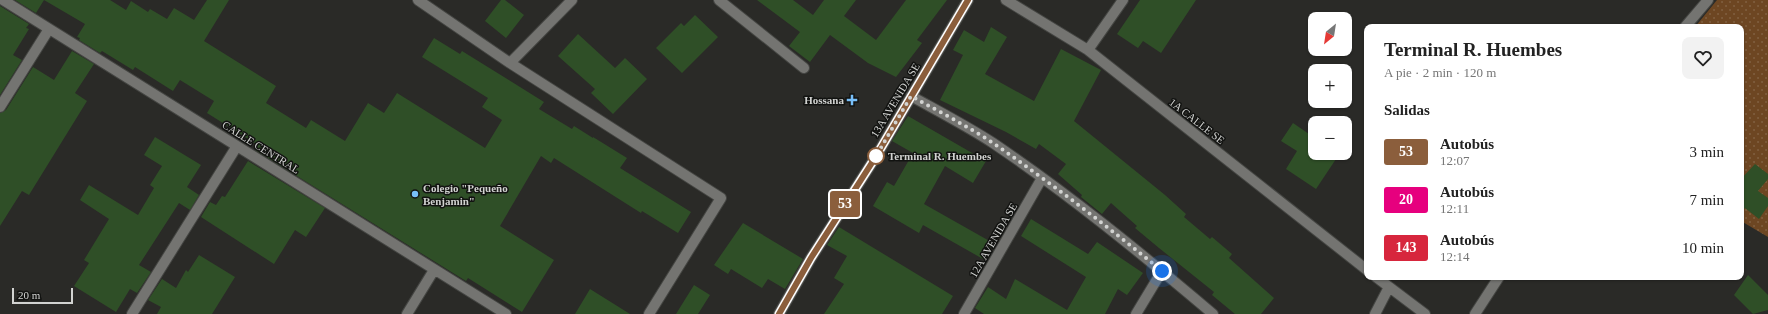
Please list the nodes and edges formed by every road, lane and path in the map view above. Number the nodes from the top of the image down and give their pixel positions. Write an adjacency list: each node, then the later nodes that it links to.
1 (3, 0): 10 (street, CALLE CENTRAL)
2 (418, 0): 12 (street)
3 (572, 0): 12 (street)
4 (719, 0): 13 (street)
5 (968, 0): 14 (street, 13A AVENIDA SE)
6 (1006, 0): 11 (street, 1A CALLE SE)
7 (1123, 0): 11 (street)
8 (1708, 0): 9 (street)
9 (1688, 24)
10 (49, 29): 15 (street); 16 (street, CALLE CENTRAL)
11 (1088, 50): 18 (street, 1A CALLE SE)
12 (510, 63): 27 (street)
13 (804, 68)
14 (911, 96): 17 (street); 28 (street, 13A AVENIDA SE)
15 (0, 107)
16 (237, 146): 19 (street, CALLE CENTRAL); 24 (street)
17 (1042, 178): 20 (street); 29 (street, 12A AVENIDA SE)
18 (1364, 268)
19 (434, 270): 25 (street); 26 (street, CALLE CENTRAL)
20 (1162, 271): 30 (street); 31 (street)
21 (1380, 280): 23 (street)
22 (1497, 280): 34 (street)
23 (1389, 287): 32 (street); 33 (street)
24 (132, 314)
25 (407, 314)
26 (506, 314)
27 (649, 314)
28 (779, 314)
29 (964, 314)
30 (1136, 314)
31 (1213, 314)
32 (1375, 314)
33 (1425, 314)
34 (1475, 314)

